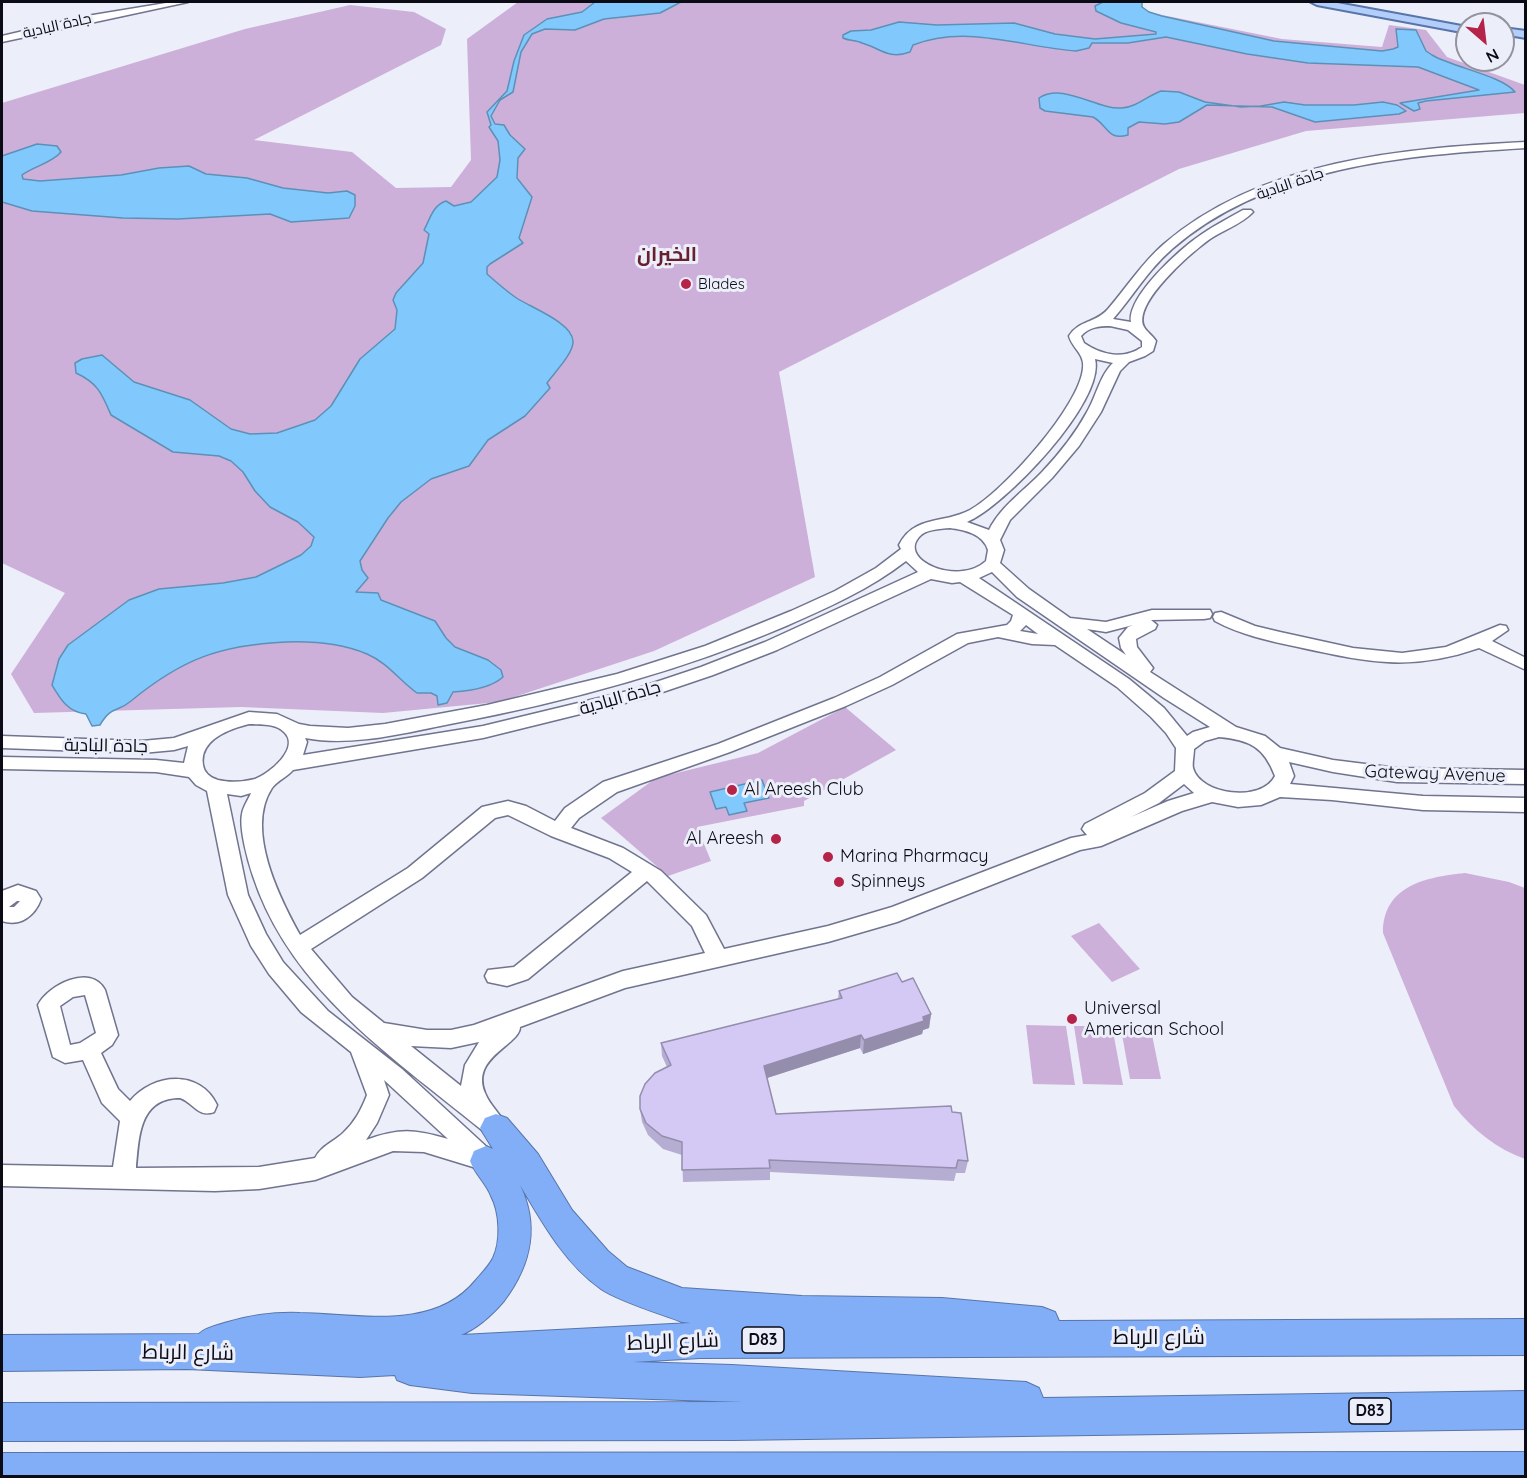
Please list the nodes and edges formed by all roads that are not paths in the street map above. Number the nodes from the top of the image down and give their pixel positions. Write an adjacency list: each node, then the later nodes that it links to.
1 (156, 2): 7 (street, جادة البادية)
2 (184, 2): 8 (street, جادة البادية)
3 (1317, 2): 6 (main road)
4 (1347, 2): 5 (main road)
5 (1455, 22)
6 (1455, 28)
7 (2, 34)
8 (2, 39)
9 (1526, 146): 11 (street, جادة البادية)
10 (1526, 152): 12 (street, جادة البادية)
11 (1240, 202): 12 (street); 13 (street, جادة البادية)
12 (1228, 222): 14 (street, جادة البادية)
13 (1102, 322): 14 (street); 15 (street)
14 (1138, 330): 16 (street, جادة البادية)
15 (1086, 351): 16 (street); 17 (street)
16 (1124, 359): 18 (street)
17 (950, 523): 18 (street); 19 (street)
18 (992, 541): 20 (street)
19 (907, 552): 21 (street); 32 (street, جادة البادية)
20 (992, 564): 22 (street); 24 (street)
21 (931, 573): 22 (street); 39 (street, جادة البادية)
22 (964, 577): 23 (street)
23 (1021, 614): 27 (street); 28 (street)
24 (1061, 618): 25 (street); 31 (street)
25 (1212, 619): 29 (street); 31 (street)
26 (1500, 630): 29 (street)
27 (998, 632): 28 (street); 47 (street)
28 (1060, 640): 36 (street)
29 (1481, 642): 30 (street)
30 (1526, 665)
31 (1150, 680): 33 (street)
32 (292, 729): 34 (street); 39 (street)
33 (1231, 732): 36 (street); 37 (street)
34 (209, 734): 35 (street, جادة البادية); 40 (street)
35 (2, 742)
36 (1185, 747): 41 (street)
37 (1275, 753): 42 (street, Gateway Avenue); 45 (street)
38 (2, 763): 40 (street, جادة البادية)
39 (291, 764): 43 (street)
40 (195, 771): 44 (street)
41 (1186, 773): 46 (street); 51 (street)
42 (1526, 777)
43 (265, 782): 44 (street); 55 (street)
44 (215, 786): 60 (street)
45 (1277, 790): 46 (street); 48 (street, Gateway Avenue)
46 (1212, 795): 51 (street)
47 (591, 800): 49 (street); 50 (street)
48 (1526, 804)
49 (558, 831): 50 (street); 55 (street)
50 (582, 840): 52 (street)
51 (1078, 843): 56 (street)
52 (646, 870): 56 (street); 57 (street)
53 (2, 902): 54 (street)
54 (2, 913)
55 (297, 947): 59 (street)
56 (712, 960): 58 (street)
57 (495, 976)
58 (534, 1013): 59 (street); 64 (street)
59 (378, 1031): 64 (street)
60 (359, 1046): 65 (street); 66 (street)
61 (88, 1048): 63 (street)
62 (206, 1105): 63 (street)
63 (133, 1118): 68 (street)
64 (496, 1128): 69 (highway)
65 (486, 1161): 66 (street); 71 (highway)
66 (296, 1174): 68 (street)
67 (2, 1176): 68 (street)
68 (123, 1178)
69 (1165, 1337): 70 (highway, شارع الرباط / D83); 73 (highway, شارع الرباط / D83)
70 (1526, 1337)
71 (187, 1351): 72 (highway, شارع الرباط / D83); 73 (highway, شارع الرباط / D83)
72 (2, 1353)
73 (360, 1359): 75 (highway)
74 (1526, 1410): 75 (highway, D83)
75 (1215, 1413): 76 (highway, D83)
76 (2, 1422)
77 (1526, 1471): 79 (highway)
78 (2, 1472): 79 (highway)
79 (1457, 1472): 80 (highway)
80 (1418, 1476)

